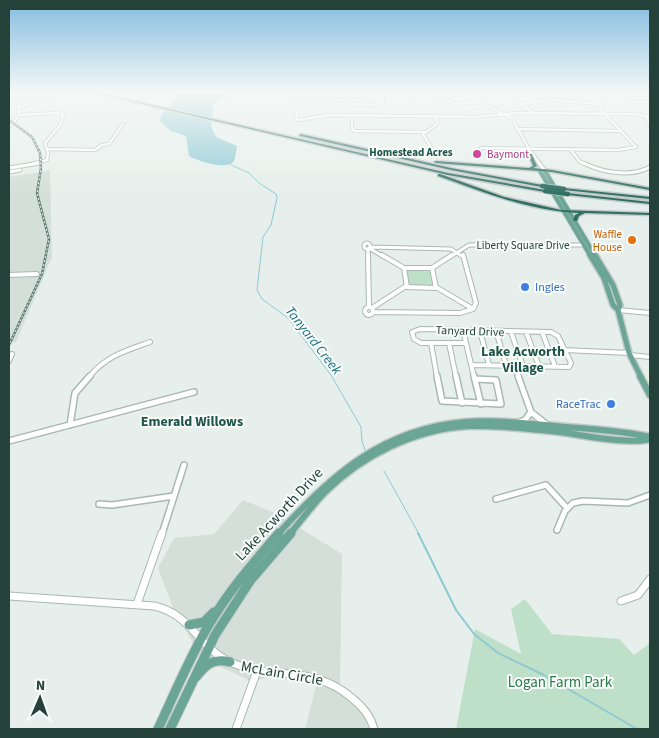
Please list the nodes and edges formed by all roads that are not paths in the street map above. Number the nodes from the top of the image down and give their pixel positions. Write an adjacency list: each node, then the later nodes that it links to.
1 (58, 127): 16 (street)
2 (121, 127): 16 (street)
3 (246, 127): 19 (highway)
4 (268, 127): 11 (highway)
5 (352, 127): 10 (street)
6 (431, 127): 10 (street)
7 (618, 127): 9 (street)
8 (517, 129): 9 (street); 14 (street)
9 (621, 131): 17 (street)
10 (424, 132): 13 (street)
11 (341, 144): 22 (highway); 27 (highway, bridge)
12 (481, 148): 14 (street)
13 (432, 149)
14 (529, 149): 15 (street); 18 (street); 24 (street)
15 (543, 149): 17 (street); 24 (street)
16 (47, 150): 21 (street)
17 (571, 151): 20 (street)
18 (530, 154): 22 (highway); 24 (street)
19 (380, 158): 28 (highway, bridge); 29 (highway)
20 (650, 167)
21 (9, 168)
22 (529, 169): 24 (highway)
23 (20, 170): 25 (street)
24 (543, 170): 26 (highway); 29 (main road); 30 (main road)
25 (9, 172)
26 (650, 189)
27 (650, 198)
28 (650, 203)
29 (564, 212): 30 (highway); 34 (main road)
30 (570, 212): 31 (highway); 33 (main road)
31 (584, 213): 32 (highway); 33 (highway)
32 (650, 214)
33 (575, 220): 34 (main road)
34 (585, 244): 36 (street, Liberty Square Drive); 45 (main road); 45 (main road)
35 (369, 248): 36 (street, Liberty Square Drive); 37 (street); 44 (street)
36 (458, 251): 38 (street); 43 (street, Liberty Square Drive)
37 (404, 268): 38 (street); 41 (street)
38 (432, 268): 42 (street)
39 (37, 274): 40 (street)
40 (9, 275)
41 (406, 286): 42 (street); 44 (street)
42 (436, 287): 43 (street)
43 (473, 308): 44 (street)
44 (371, 309)
45 (618, 310): 46 (street); 59 (main road)
46 (650, 313)
47 (463, 330): 48 (street, Tanyard Drive); 54 (street, Tanyard Drive); 56 (street)
48 (480, 331): 49 (street, Tanyard Drive); 63 (street)
49 (496, 331): 50 (street, Tanyard Drive); 64 (street)
50 (511, 332): 51 (street, Tanyard Drive); 66 (street)
51 (526, 332): 52 (street, Tanyard Drive); 67 (street)
52 (542, 332): 57 (street, Tanyard Drive); 68 (street)
53 (150, 342): 76 (street)
54 (431, 343): 55 (street); 72 (street)
55 (449, 343): 56 (street); 72 (street)
56 (466, 343): 62 (street)
57 (564, 350): 59 (street); 68 (street)
58 (12, 354): 61 (street)
59 (630, 354): 60 (street); 71 (main road)
60 (650, 356)
61 (9, 361)
62 (472, 365): 63 (street); 69 (street)
63 (489, 365): 64 (street)
64 (506, 366): 65 (street)
65 (515, 366): 66 (street); 74 (street)
66 (523, 366): 67 (street)
67 (539, 366): 68 (street)
68 (555, 366)
69 (475, 379): 73 (street); 73 (street)
70 (194, 392): 76 (street)
71 (650, 395)
72 (462, 403): 73 (street)
73 (481, 404)
74 (531, 412): 75 (street); 77 (street)
75 (517, 422): 77 (main road, Lake Acworth Drive); 80 (main road, Lake Acworth Drive)
76 (70, 425): 78 (street)
77 (547, 425): 79 (main road, Lake Acworth Drive)
78 (9, 440)
79 (648, 440): 80 (main road, Lake Acworth Drive)
80 (390, 443): 82 (main road, Lake Acworth Drive)
81 (184, 465): 84 (street)
82 (347, 468): 92 (main road, Lake Acworth Drive); 96 (main road, Lake Acworth Drive)
83 (650, 494): 87 (street)
84 (174, 496): 86 (street); 93 (street)
85 (496, 499): 87 (street)
86 (100, 504)
87 (567, 508): 88 (street)
88 (557, 530)
89 (650, 579): 91 (street)
90 (9, 596): 93 (street, McLain Circle)
91 (621, 601)
92 (224, 602): 94 (main road); 95 (main road, Lake Acworth Drive)
93 (137, 604): 94 (street, McLain Circle)
94 (189, 625): 95 (street, McLain Circle)
95 (201, 639): 96 (street, McLain Circle); 100 (main road, Lake Acworth Drive)
96 (208, 648): 97 (street, McLain Circle); 99 (main road, Lake Acworth Drive)
97 (230, 662): 98 (street, McLain Circle); 99 (main road)
98 (257, 671): 102 (street); 103 (street, McLain Circle)
99 (189, 687): 101 (main road, Lake Acworth Drive)
100 (158, 729)
101 (170, 729)
102 (236, 729)
103 (374, 729)

